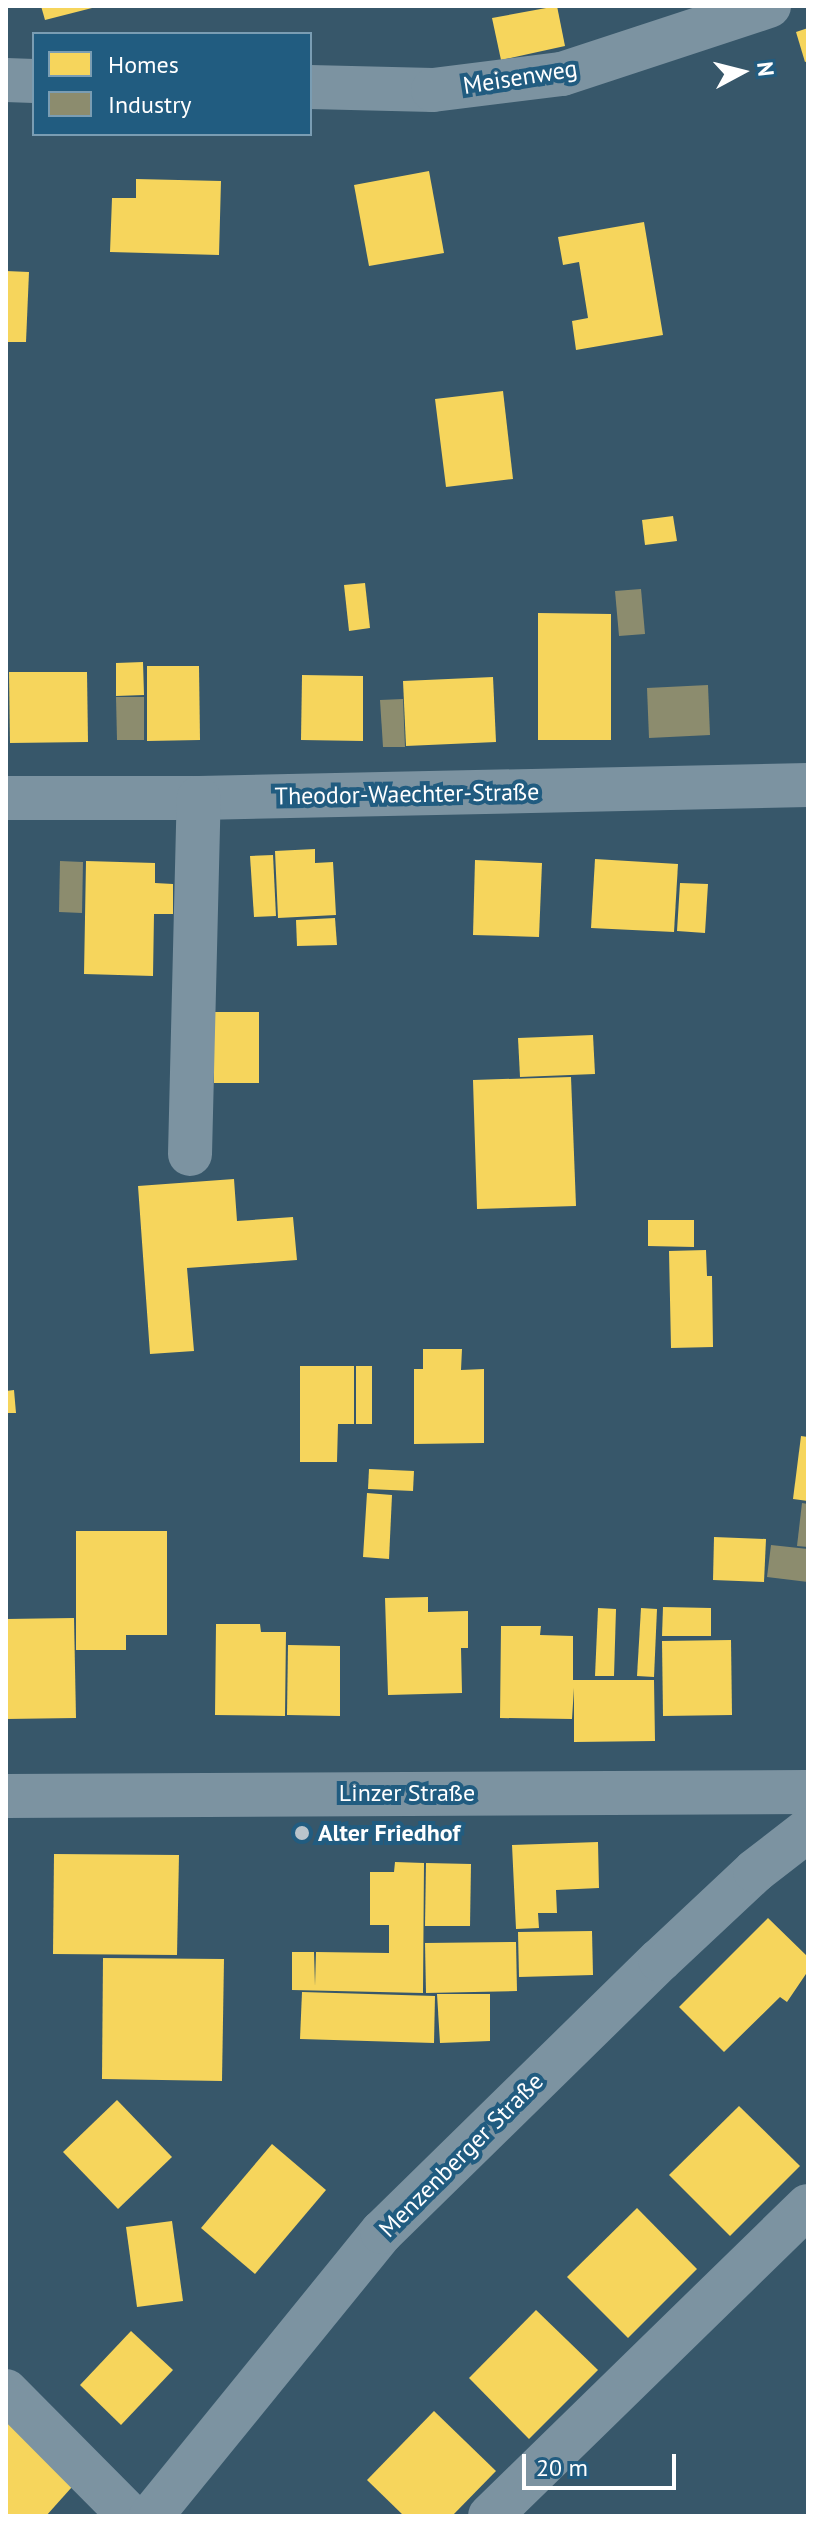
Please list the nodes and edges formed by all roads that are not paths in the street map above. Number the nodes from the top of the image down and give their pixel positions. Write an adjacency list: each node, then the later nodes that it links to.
1 (769, 6): 4 (street, Meisenweg)
2 (6, 80): 3 (street)
3 (32, 81)
4 (312, 87)
5 (808, 785): 7 (street, Theodor-Waechter-Straße)
6 (6, 798): 7 (street, Theodor-Waechter-Straße)
7 (199, 798): 8 (street)
8 (190, 1154)
9 (808, 1792): 10 (street, Linzer Straße)
10 (6, 1796)
11 (808, 1830): 15 (street, Menzenberger Straße)
12 (808, 2206): 16 (street)
13 (6, 2391): 14 (street)
14 (130, 2516)
15 (151, 2516)
16 (490, 2516)

